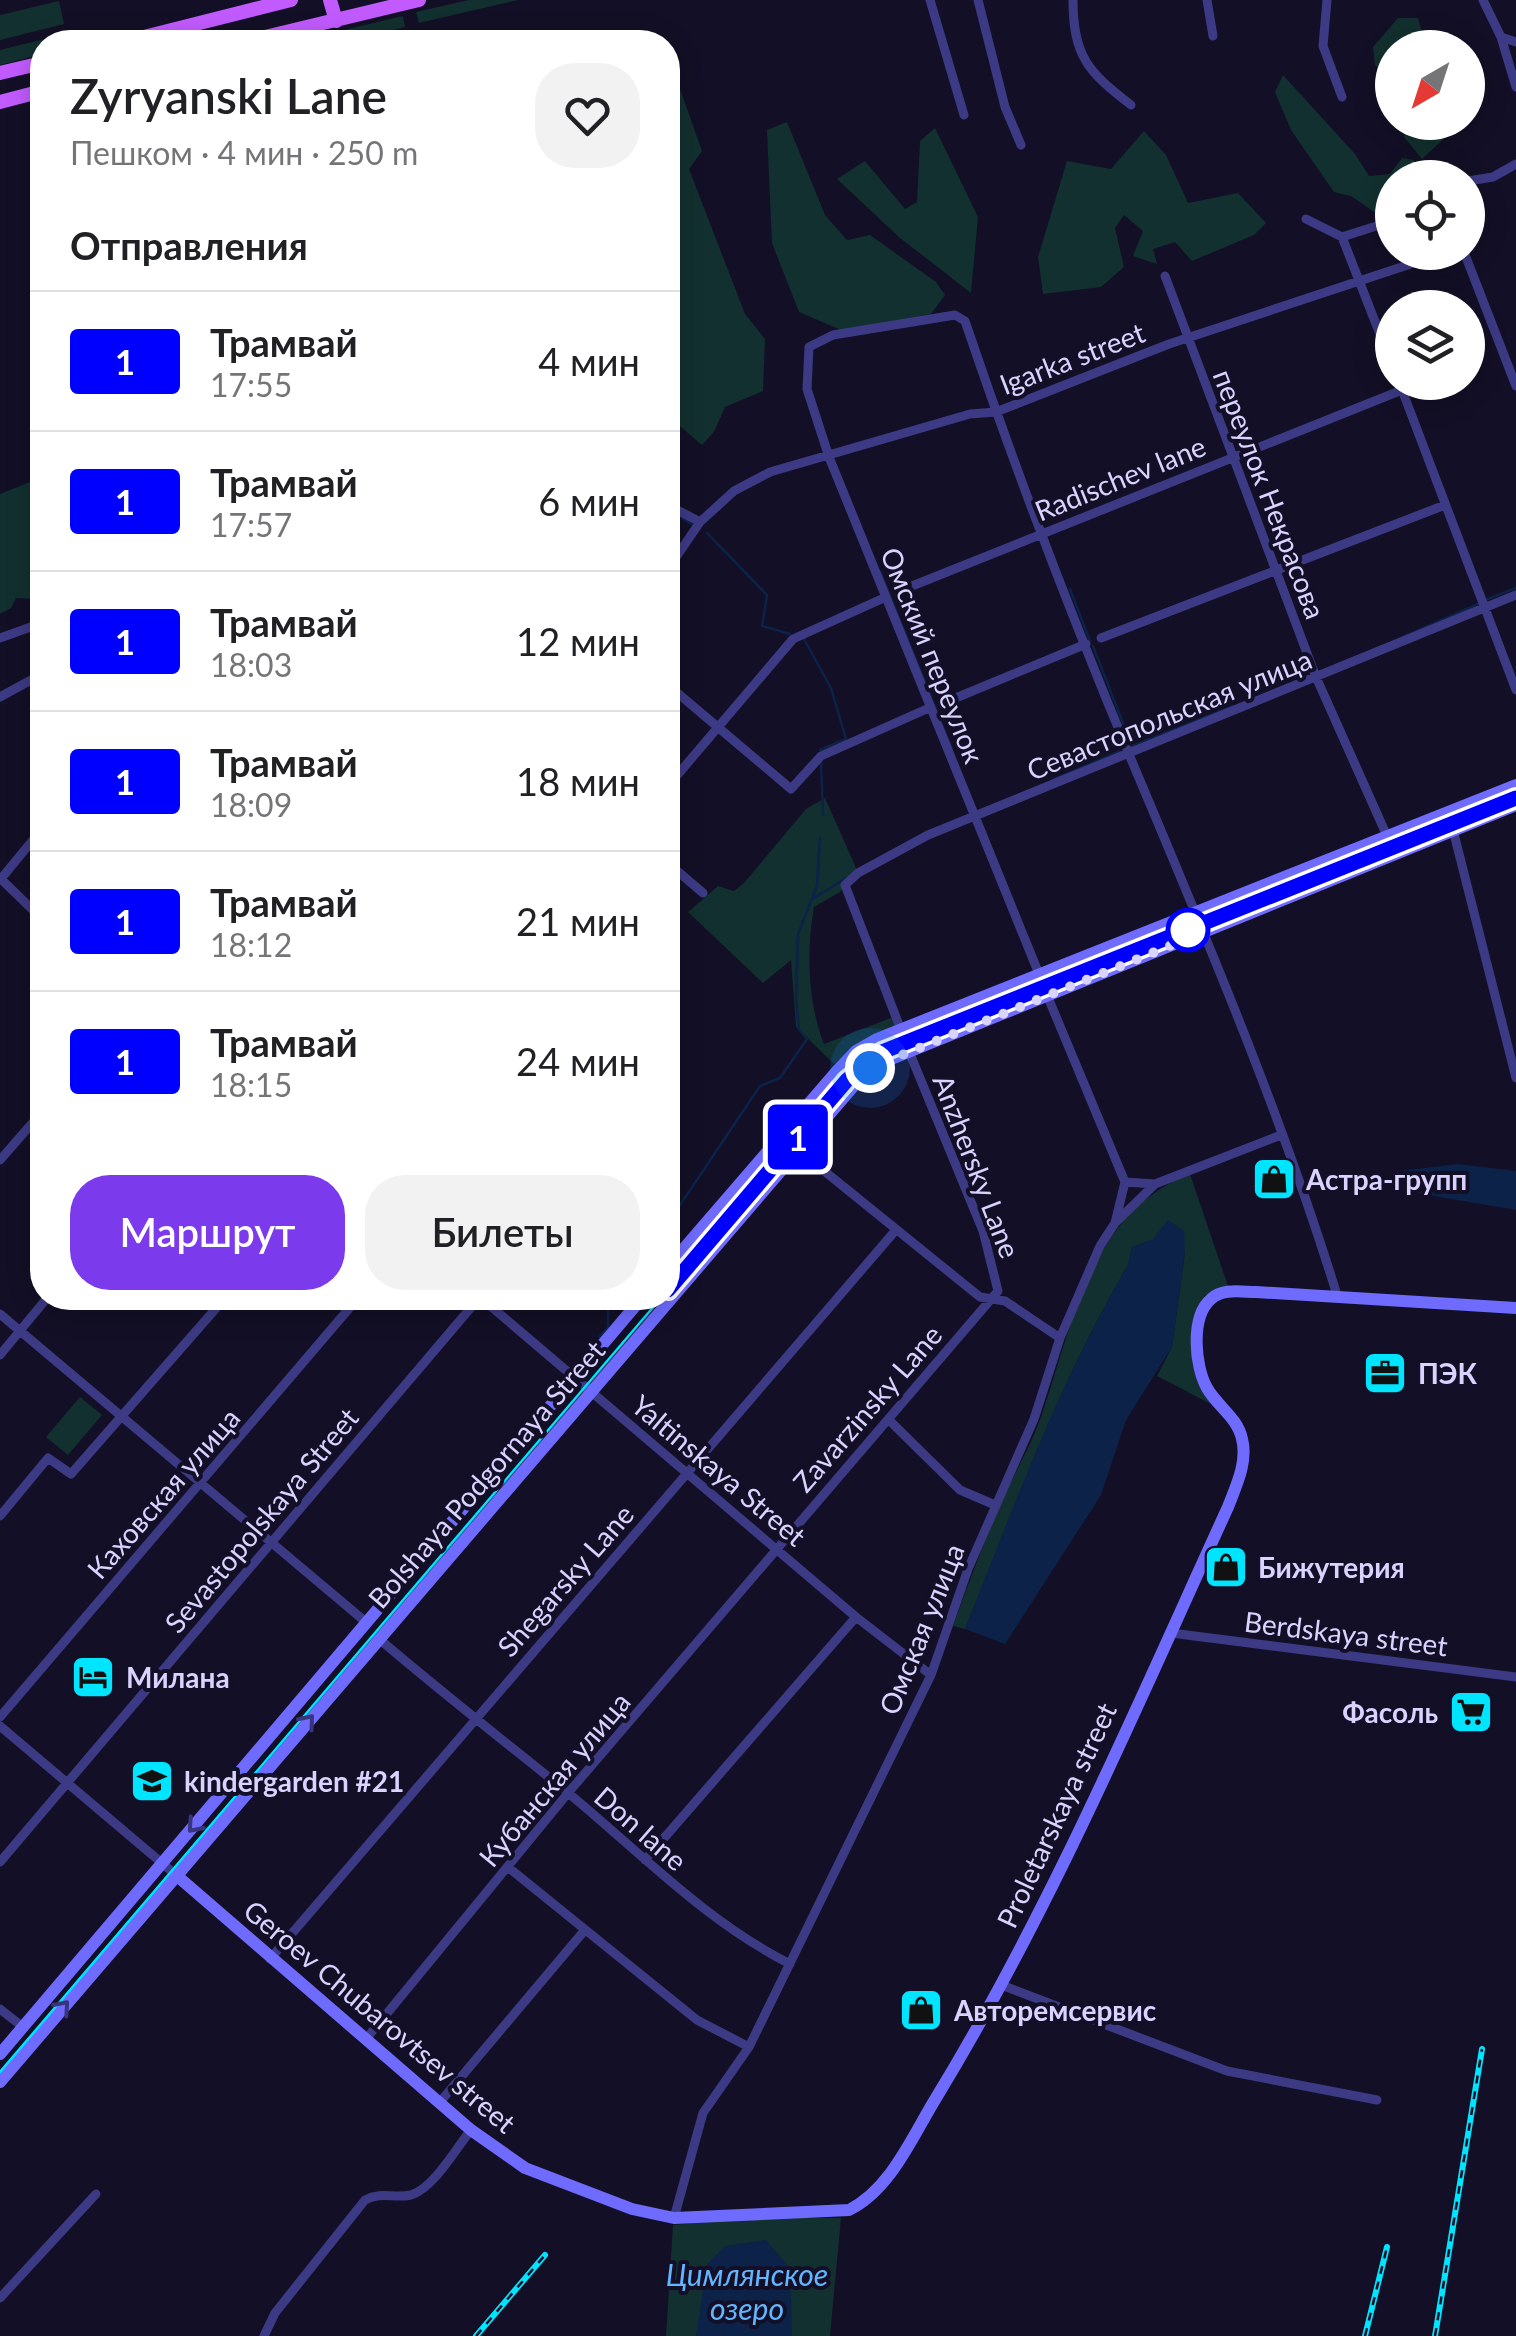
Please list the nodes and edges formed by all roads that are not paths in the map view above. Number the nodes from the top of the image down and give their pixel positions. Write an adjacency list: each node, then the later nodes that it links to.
1 (292, 0): 11 (main road)
2 (330, 0): 10 (main road)
3 (419, 0): 10 (main road)
4 (930, 0): 23 (street)
5 (978, 0): 24 (street)
6 (1073, 0): 22 (street)
7 (1207, 0): 13 (street)
8 (1327, 0): 20 (street)
9 (1483, 0): 14 (street)
10 (336, 20): 12 (main road)
11 (172, 30)
12 (294, 30)
13 (1213, 36)
14 (1501, 37): 15 (street); 18 (street)
15 (1516, 42)
16 (30, 66): 17 (main road)
17 (0, 73)
18 (1516, 87)
19 (30, 95): 21 (main road)
20 (1342, 97)
21 (0, 102)
22 (1130, 106)
23 (964, 115)
24 (1020, 145)
25 (1516, 164): 26 (street)
26 (1485, 178)
27 (1306, 219): 29 (street)
28 (1375, 226): 29 (street)
29 (1342, 237): 33 (street)
30 (1398, 270): 33 (street, Igarka street)
31 (1471, 270): 36 (street)
32 (1166, 276): 35 (street, переулок Некрасова)
33 (1362, 283): 34 (street); 35 (street, Igarka street)
34 (1375, 319)
35 (1186, 340): 39 (street, Igarka street); 41 (street, переулок Некрасова)
36 (1516, 386)
37 (1375, 397): 41 (street, Radischev lane)
38 (1406, 400): 42 (street)
39 (996, 412): 40 (street, Igarka street); 40 (street, Омский переулок); 45 (street)
40 (829, 457): 44 (street, Igarka street); 50 (street, Омский переулок)
41 (1231, 458): 45 (street, Radischev lane); 47 (street, переулок Некрасова)
42 (1445, 505): 47 (street); 51 (street)
43 (680, 512): 44 (street)
44 (700, 522): 46 (street, Igarka street)
45 (1042, 534): 48 (street, Radischev lane); 55 (street)
46 (680, 551)
47 (1276, 570): 54 (street); 56 (street, переулок Некрасова)
48 (912, 586)
49 (1516, 595): 51 (street, Севастопольская улица)
50 (886, 597): 62 (street, Омский переулок); 63 (street)
51 (1485, 608): 56 (street, Севастопольская улица); 58 (street)
52 (30, 627): 53 (street)
53 (0, 638)
54 (1101, 638)
55 (1086, 644): 61 (street); 64 (street)
56 (1316, 677): 64 (street, Севастопольская улица); 70 (street, переулок Некрасова)
57 (30, 681): 60 (street)
58 (1516, 690)
59 (680, 696): 63 (street)
60 (0, 697)
61 (946, 702)
62 (929, 708): 63 (street); 68 (street, Омский переулок)
63 (717, 728): 65 (street)
64 (1130, 755): 68 (street, Севастопольская улица); 76 (street)
65 (680, 772)
66 (1516, 785): 70 (main road)
67 (1516, 805): 69 (main road, Bolshaya Podgornaya Street)
68 (973, 819): 78 (street, Омский переулок); 80 (street, Севастопольская улица)
69 (1453, 830): 77 (main road, Bolshaya Podgornaya Street); 82 (street)
70 (1387, 836): 76 (main road)
71 (30, 843): 73 (street)
72 (680, 873): 74 (street)
73 (0, 879): 75 (street)
74 (704, 893)
75 (30, 908)
76 (1195, 911): 77 (street); 78 (main road)
77 (1204, 932): 79 (main road, Bolshaya Podgornaya Street); 84 (street)
78 (1039, 974): 80 (main road)
79 (1048, 994): 81 (main road, Bolshaya Podgornaya Street); 87 (street)
80 (901, 1030): 91 (main road)
81 (908, 1049): 85 (main road, Bolshaya Podgornaya Street); 94 (street, Anzhersky Lane)
82 (1516, 1078)
83 (30, 1126): 86 (street)
84 (1281, 1136): 88 (street, Омская улица); 93 (street)
85 (796, 1149): 90 (street); 92 (main road, Bolshaya Podgornaya Street)
86 (0, 1160)
87 (1125, 1182): 88 (street); 89 (street)
88 (1154, 1184): 89 (street, Омская улица)
89 (1116, 1223): 105 (street, Омская улица)
90 (895, 1231): 94 (street); 111 (street, Shegarsky Lane)
91 (680, 1253)
92 (680, 1286)
93 (1337, 1295): 95 (main road); 119 (main road)
94 (992, 1298): 105 (street); 110 (street, Zavarzinsky Lane)
95 (1516, 1308)
96 (37, 1310): 104 (street)
97 (214, 1310): 109 (street)
98 (348, 1310): 112 (street, Каховская улица)
99 (470, 1310): 115 (street, Sevastopolskaya Street)
100 (494, 1310): 107 (street, Yaltinskaya Street)
101 (632, 1310): 107 (main road, Bolshaya Podgornaya Street)
102 (660, 1310): 108 (main road, Bolshaya Podgornaya Street)
103 (0, 1314): 104 (street)
104 (19, 1332): 106 (street); 109 (street)
105 (1060, 1338): 113 (street, Омская улица)
106 (0, 1355)
107 (573, 1377): 108 (street, Yaltinskaya Street); 118 (main road, Bolshaya Podgornaya Street)
108 (590, 1392): 111 (street, Yaltinskaya Street); 120 (main road, Bolshaya Podgornaya Street)
109 (120, 1416): 112 (street); 114 (street)
110 (889, 1420): 113 (street); 116 (street, Zavarzinsky Lane)
111 (688, 1472): 116 (street, Yaltinskaya Street); 124 (street, Shegarsky Lane)
112 (202, 1485): 115 (street); 123 (street, Каховская улица)
113 (996, 1505): 121 (street, Омская улица)
114 (0, 1516)
115 (272, 1543): 118 (street); 126 (street, Sevastopolskaya Street)
116 (776, 1547): 117 (street, Yaltinskaya Street); 127 (street, Кубанская улица)
117 (856, 1617): 121 (street, Yaltinskaya Street); 128 (street)
118 (367, 1623): 130 (main road, Bolshaya Podgornaya Street, one-way to 130)
119 (1170, 1633): 122 (street, Berdskaya street); 136 (main road, Proletarskaya street)
120 (378, 1638): 124 (street, Don lane); 132 (main road, Bolshaya Podgornaya Street, one-way to 120)
121 (931, 1674): 135 (street, Омская улица)
122 (1516, 1677)
123 (0, 1717)
124 (474, 1720): 127 (street, Don lane); 134 (street, Shegarsky Lane)
125 (0, 1726): 126 (street)
126 (67, 1782): 129 (street, Sevastopolskaya Street); 130 (street)
127 (568, 1793): 128 (street, Don lane); 131 (street, Кубанская улица)
128 (645, 1860): 135 (street, Don lane)
129 (0, 1862)
130 (162, 1863): 132 (street); 138 (main road, Bolshaya Podgornaya Street)
131 (509, 1868): 133 (street); 139 (street, Кубанская улица)
132 (176, 1875): 134 (main road, Geroev Chubarovtsev street); 142 (main road, Bolshaya Podgornaya Street, one-way to 132)
133 (584, 1930): 140 (street); 144 (street)
134 (270, 1959): 139 (main road, Geroev Chubarovtsev street)
135 (790, 1964): 140 (street, Омская улица)
136 (1004, 1986): 143 (street); 147 (main road, Proletarskaya street)
137 (0, 2009): 138 (street)
138 (23, 2027): 141 (main road, Bolshaya Podgornaya Street)
139 (366, 2039): 144 (main road, Geroev Chubarovtsev street)
140 (749, 2047): 147 (street, Омская улица)
141 (0, 2054)
142 (0, 2082)
143 (1377, 2100)
144 (440, 2102): 145 (main road, Geroev Chubarovtsev street)
145 (471, 2130): 147 (main road, Geroev Chubarovtsev street); 149 (street)
146 (96, 2194): 148 (street)
147 (674, 2218)
148 (1, 2296)
149 (264, 2336)

